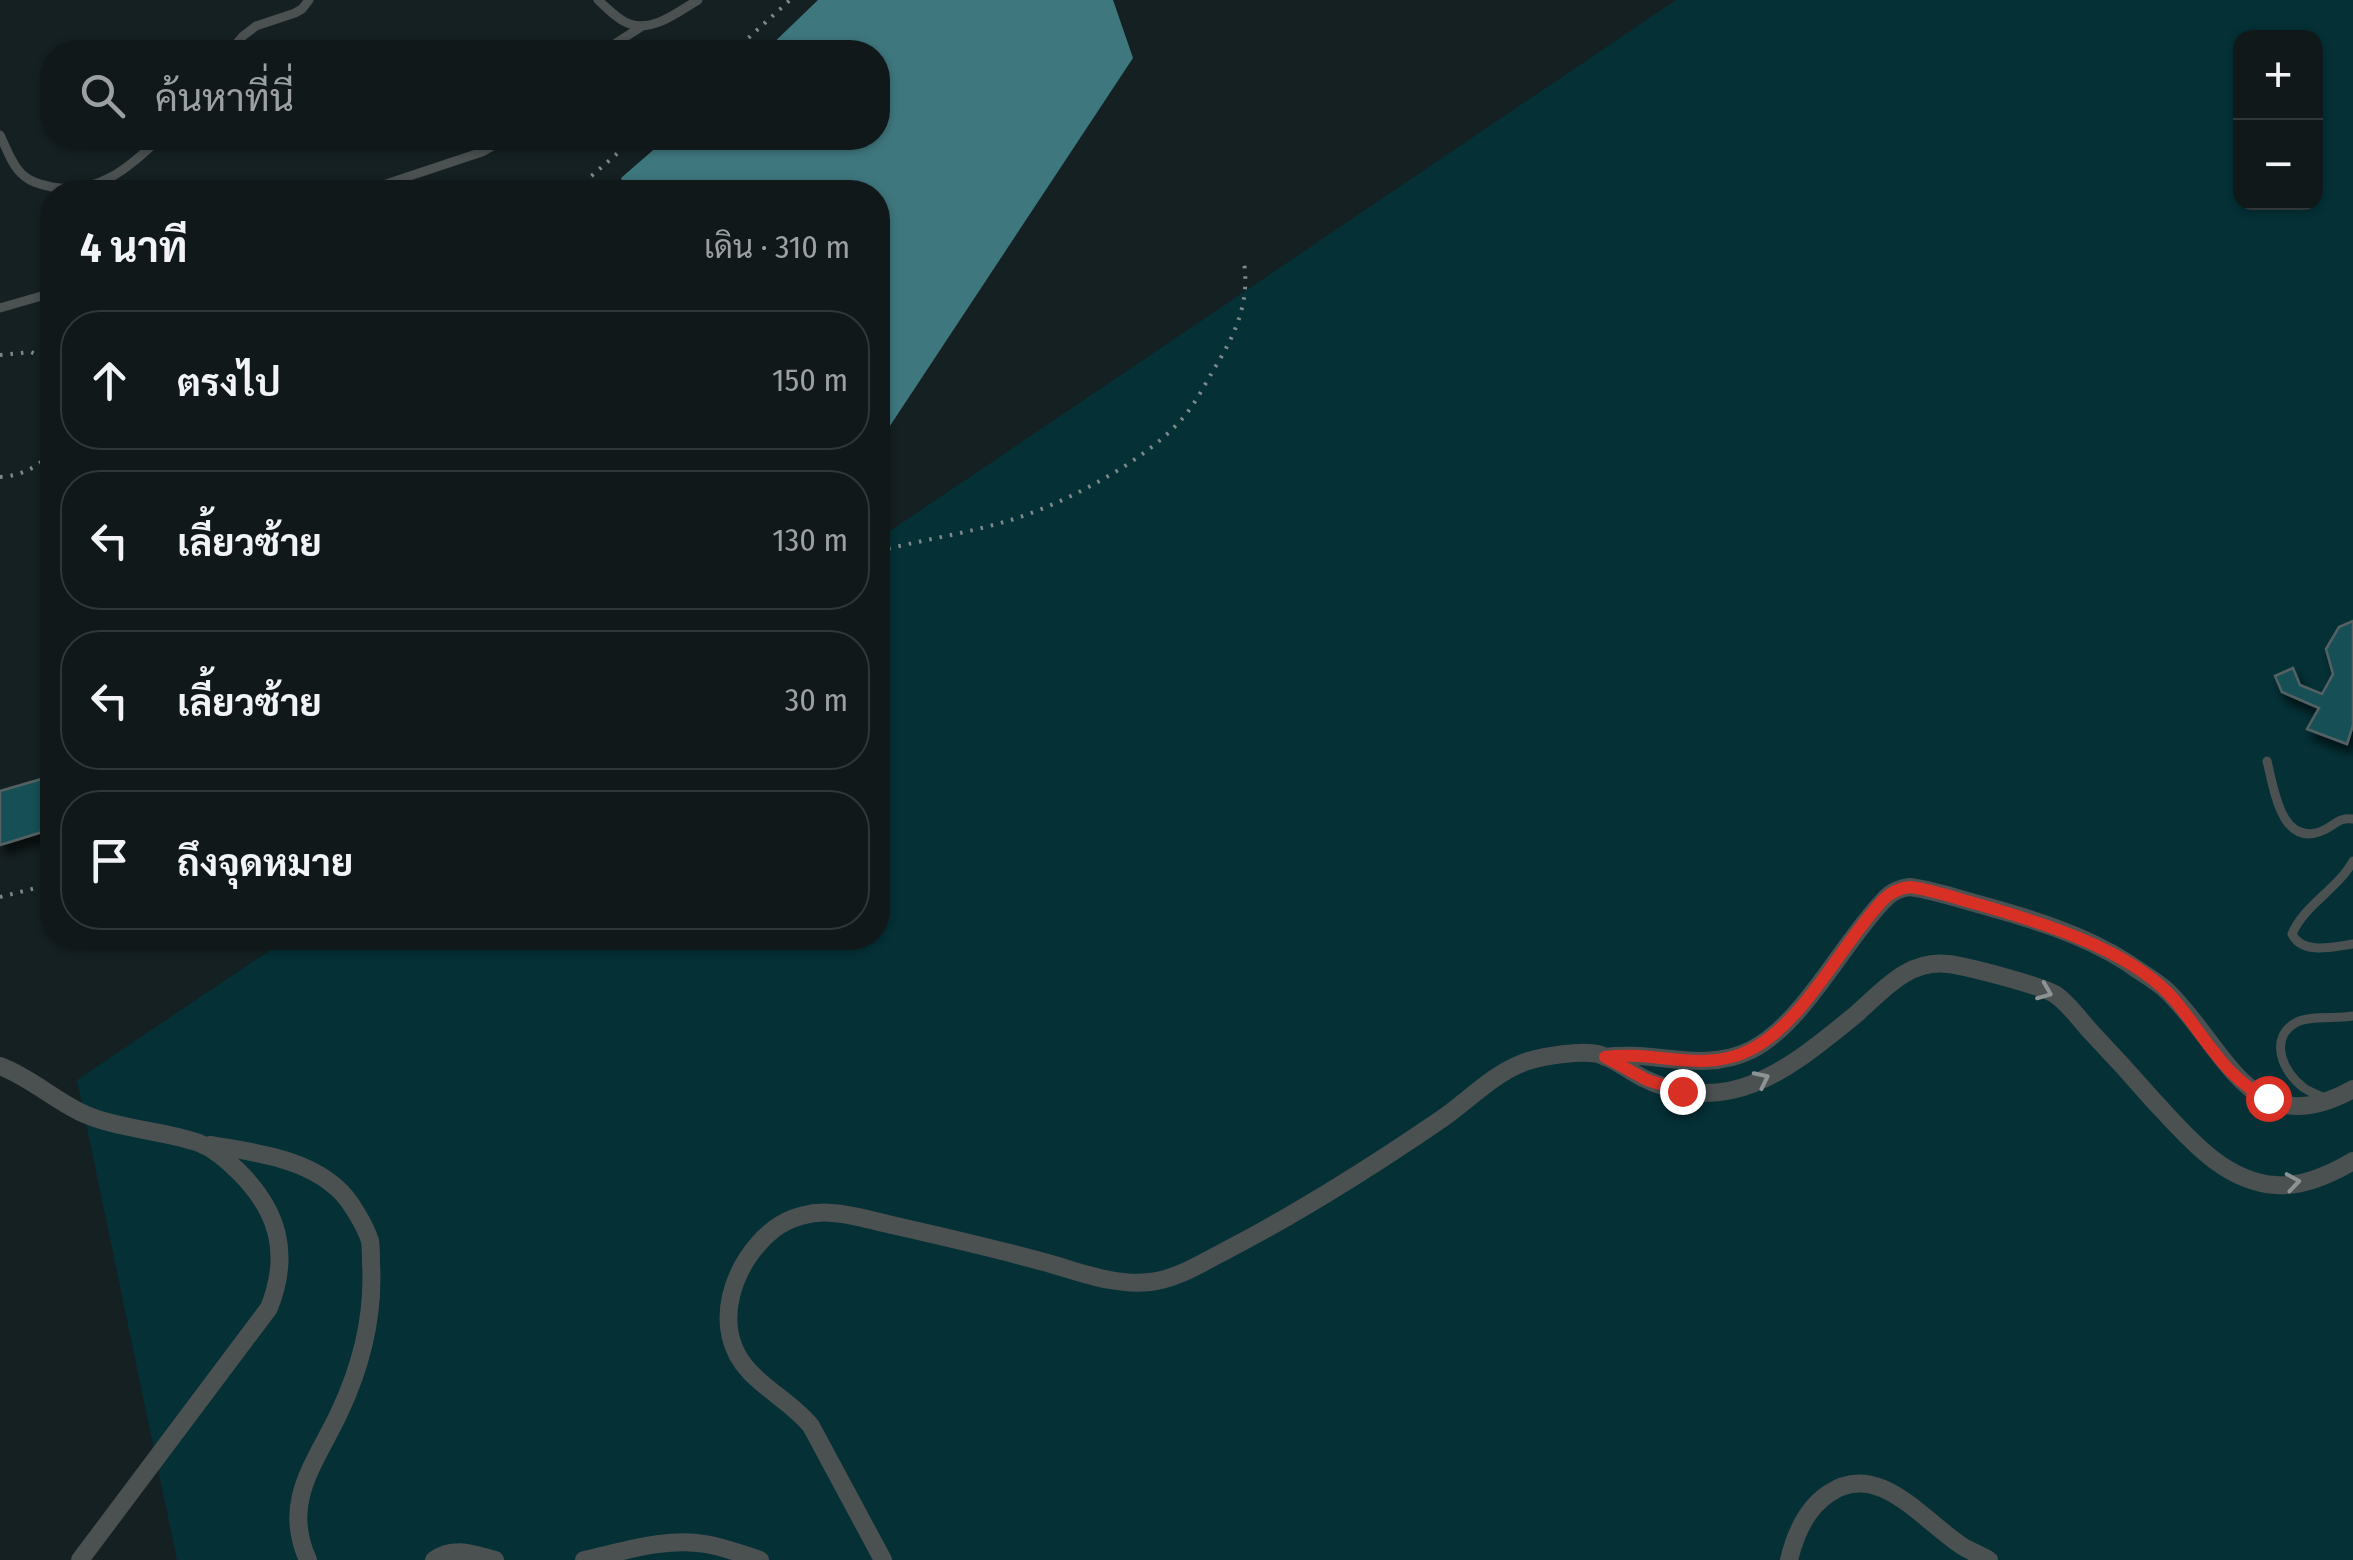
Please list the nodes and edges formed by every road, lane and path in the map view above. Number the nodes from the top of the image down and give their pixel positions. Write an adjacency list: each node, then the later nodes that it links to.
1 (308, 0): 6 (lane)
2 (598, 0): 5 (lane)
3 (698, 0): 5 (lane)
4 (790, 0): 8 (path)
5 (644, 25): 7 (lane)
6 (240, 40)
7 (621, 40)
8 (746, 40)
9 (0, 135): 16 (lane)
10 (145, 150): 13 (lane)
11 (485, 150): 14 (lane)
12 (621, 150): 15 (path)
13 (104, 180)
14 (398, 180)
15 (587, 180)
16 (40, 182)
17 (1244, 262): 24 (path)
18 (40, 296): 19 (lane)
19 (0, 308)
20 (0, 355): 21 (path)
21 (40, 356)
22 (40, 464): 23 (path)
23 (0, 477)
24 (890, 547)
25 (2267, 760): 26 (lane)
26 (2353, 819)
27 (2353, 860): 30 (lane)
28 (40, 887): 29 (path)
29 (0, 897)
30 (2353, 944)
31 (2353, 1016): 35 (lane)
32 (1605, 1057): 35 (street); 37 (street, one-way to 37); 44 (street)
33 (0, 1066): 36 (street)
34 (2353, 1089): 35 (street)
35 (2328, 1099)
36 (200, 1144): 38 (street); 39 (street)
37 (2353, 1161)
38 (80, 1560)
39 (308, 1560)
40 (434, 1560): 41 (street)
41 (495, 1560)
42 (584, 1560): 43 (street)
43 (760, 1560)
44 (882, 1560)
45 (1789, 1560): 46 (street)
46 (1990, 1560)

